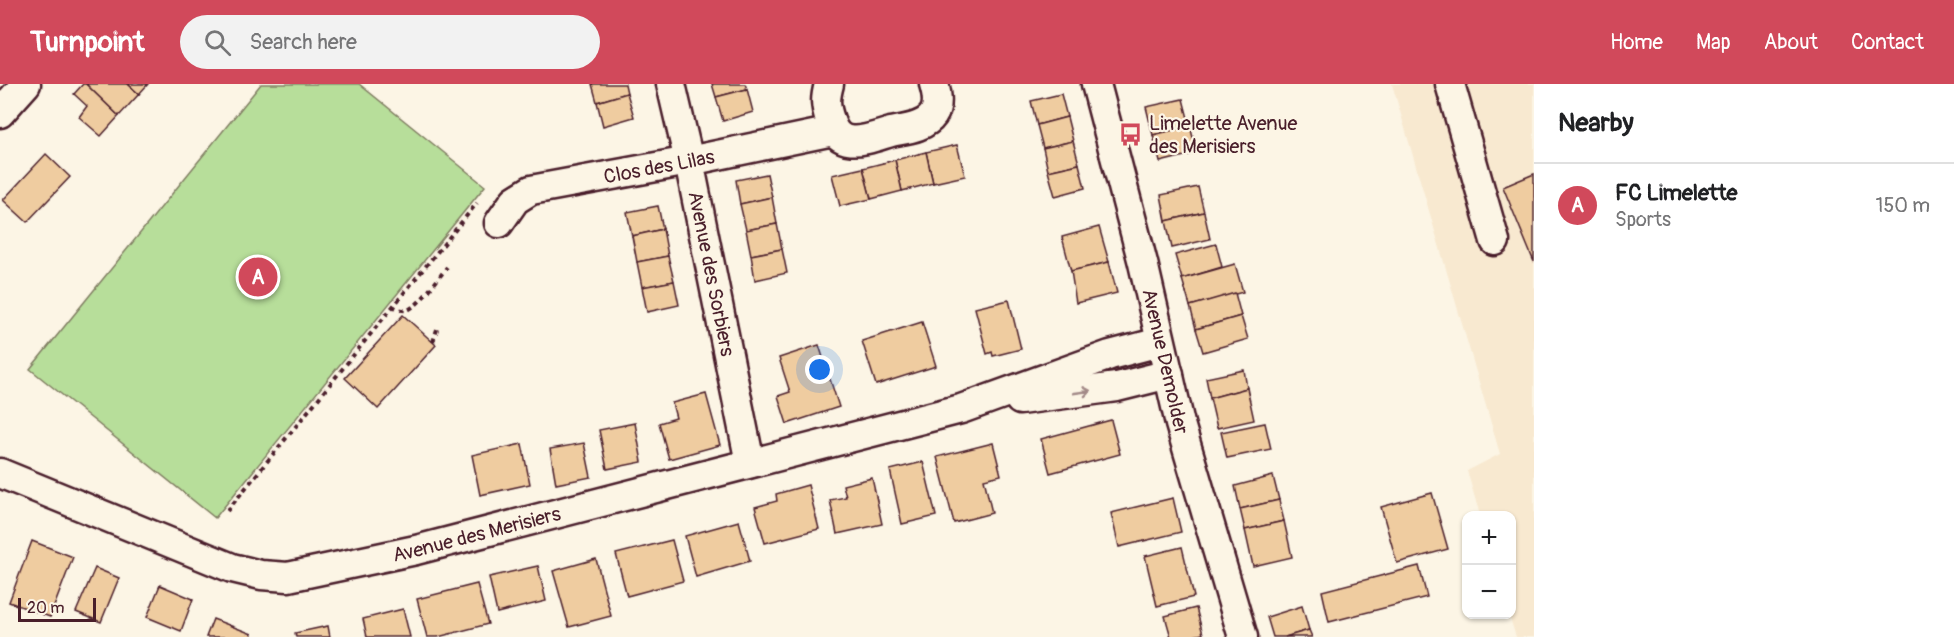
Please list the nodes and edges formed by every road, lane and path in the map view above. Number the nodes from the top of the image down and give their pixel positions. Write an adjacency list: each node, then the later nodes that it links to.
1 (671, 84): 7 (street, Avenue des Sorbiers)
2 (829, 84): 6 (street)
3 (934, 84): 6 (street)
4 (1096, 84): 15 (street, Avenue Demolder)
5 (1450, 84): 10 (street)
6 (833, 131): 7 (street, Clos des Lilas)
7 (689, 161): 9 (street, Clos des Lilas); 18 (street, Avenue des Sorbiers)
8 (483, 196): 12 (path)
9 (499, 223)
10 (1496, 242)
11 (447, 267): 12 (path)
12 (392, 306): 20 (path)
13 (438, 326): 14 (path)
14 (433, 342)
15 (1161, 342): 16 (street, Avenue Demolder); 17 (street, Avenue des Merisiers)
16 (1169, 374): 17 (street, Avenue des Merisiers, one-way to 16); 21 (street, Avenue Demolder)
17 (961, 409): 18 (street, Avenue des Merisiers)
18 (750, 463): 19 (street, Avenue des Merisiers)
19 (0, 473)
20 (227, 511)
21 (1243, 637)

